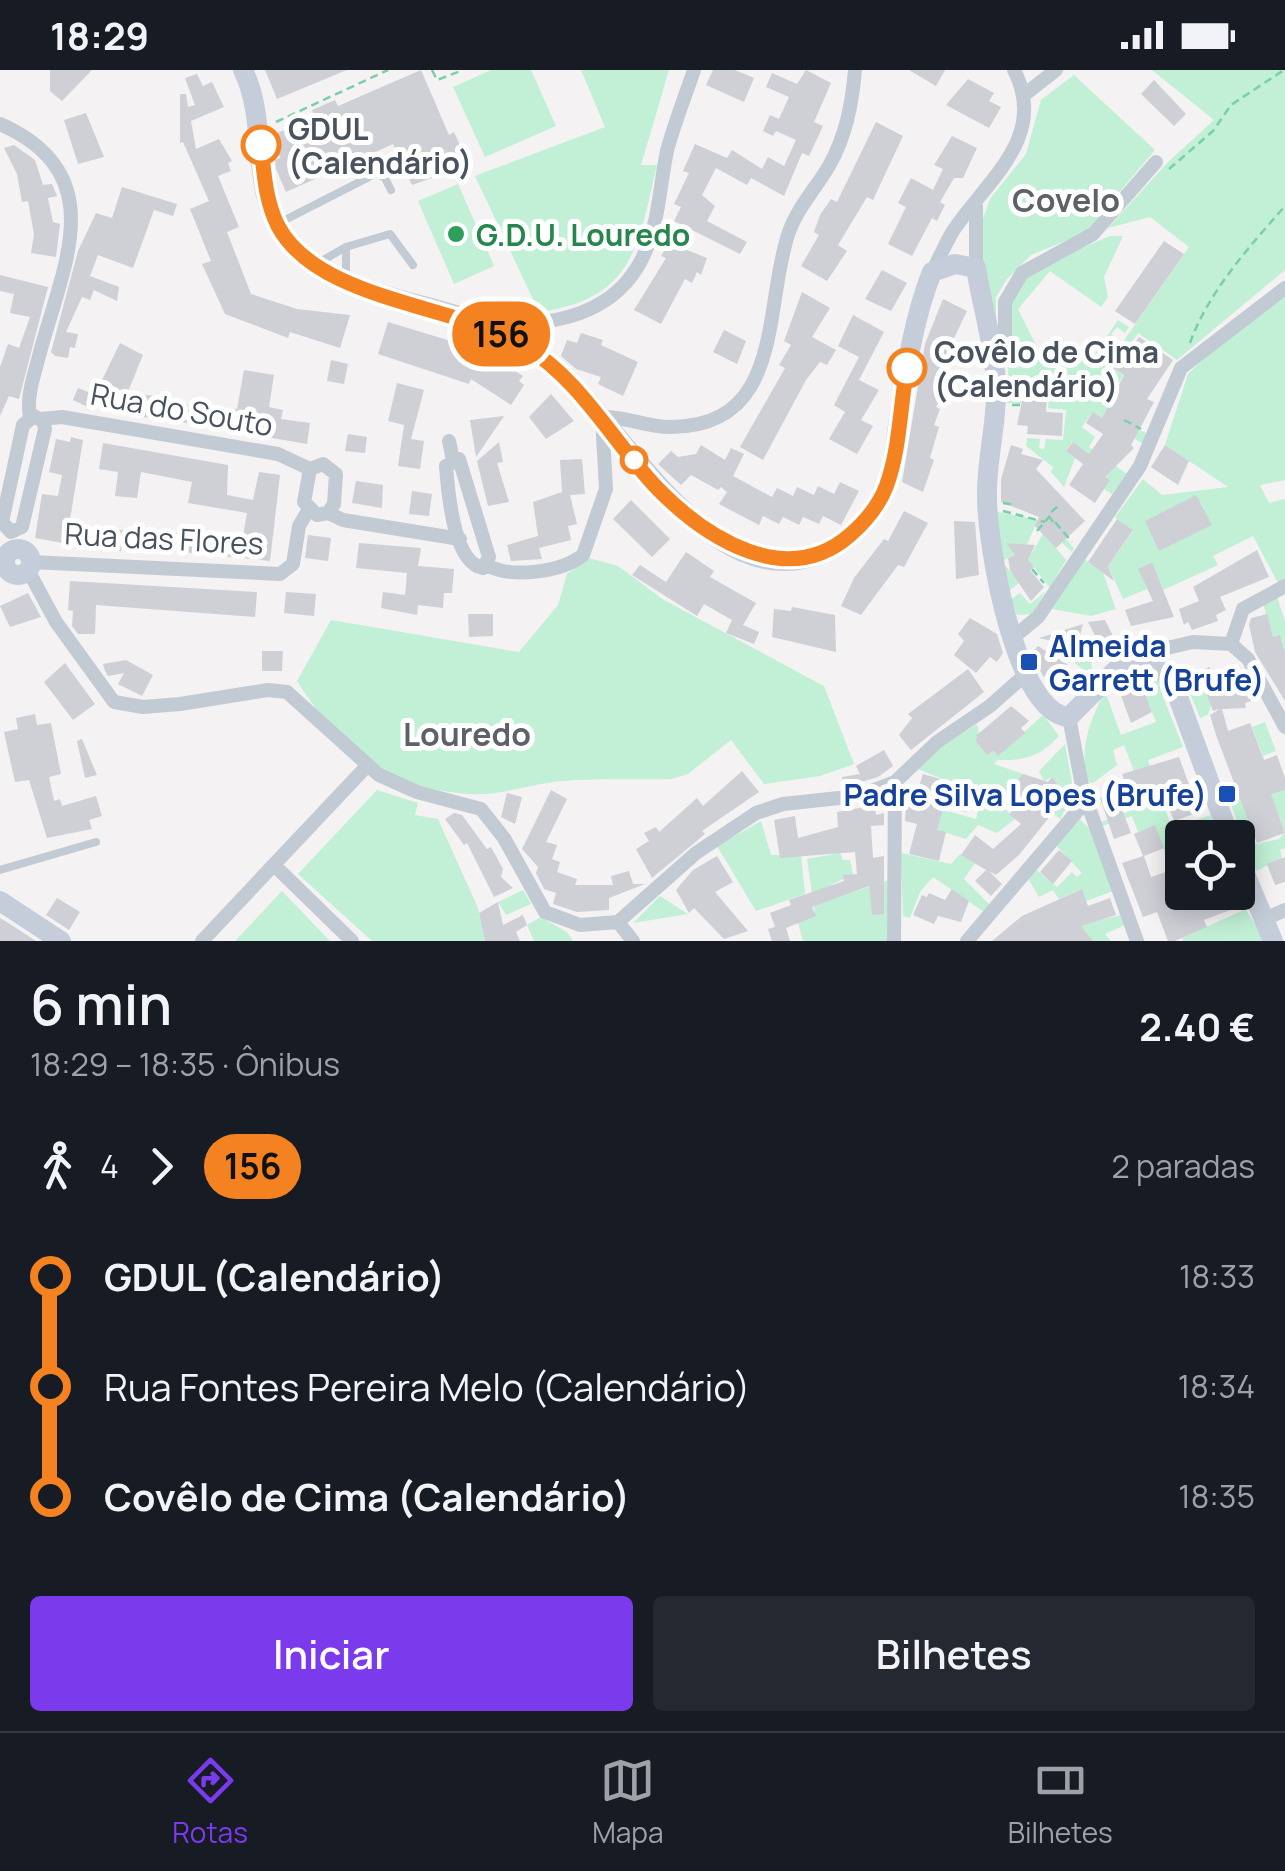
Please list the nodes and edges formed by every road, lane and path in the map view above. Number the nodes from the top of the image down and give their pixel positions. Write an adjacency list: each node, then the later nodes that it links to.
1 (243, 70): 12 (street)
2 (388, 70): 12 (path)
3 (432, 70): 4 (path)
4 (463, 70)
5 (694, 70): 25 (street)
6 (855, 70): 30 (street)
7 (1014, 70): 10 (street)
8 (1056, 70): 10 (street)
9 (1284, 70): 13 (path)
10 (1024, 95): 15 (street)
11 (0, 124): 31 (street)
12 (259, 130): 17 (street)
13 (1152, 167): 26 (street)
14 (391, 190): 17 (lane)
15 (976, 206): 21 (street); 22 (street)
16 (1285, 206): 27 (path)
17 (277, 224): 19 (street)
18 (346, 247): 19 (lane); 20 (lane); 23 (lane)
19 (314, 265): 23 (street)
20 (413, 265)
21 (976, 268): 22 (street); 26 (street)
22 (932, 272): 30 (street)
23 (346, 281): 25 (street)
24 (1285, 288): 27 (street)
25 (477, 322): 30 (street)
26 (994, 365): 51 (street)
27 (1181, 368): 51 (street)
28 (1007, 404): 29 (path)
29 (1024, 405)
30 (602, 416): 47 (street)
31 (36, 418): 36 (street, Rua do Souto); 46 (street)
32 (1124, 420): 33 (path)
33 (1150, 432)
34 (449, 441): 35 (street)
35 (453, 460): 43 (street); 44 (street)
36 (310, 469): 39 (street); 40 (street, Rua do Souto)
37 (1059, 505): 41 (path)
38 (993, 509): 41 (path)
39 (308, 511): 40 (street); 46 (street, Rua das Flores)
40 (328, 513): 44 (street)
41 (1047, 519): 42 (path); 45 (path)
42 (1038, 531)
43 (482, 536): 44 (street); 47 (street)
44 (461, 540): 47 (street)
45 (1075, 546)
46 (14, 549): 57 (street)
47 (487, 565)
48 (1032, 569): 50 (path)
49 (1285, 586): 52 (street)
50 (1046, 592)
51 (1015, 636): 54 (street)
52 (1231, 644): 53 (street); 56 (street)
53 (1154, 651): 55 (street); 60 (street)
54 (1024, 675): 55 (street); 58 (street)
55 (1069, 717): 59 (street)
56 (1285, 726)
57 (366, 767): 62 (street); 68 (street)
58 (894, 782): 68 (street); 69 (street)
59 (1086, 801): 74 (street); 75 (street)
60 (1223, 820)
61 (96, 842): 63 (lane)
62 (274, 865): 71 (street); 72 (street)
63 (0, 870)
64 (0, 901): 70 (street)
65 (1255, 901): 67 (street)
66 (1285, 910): 67 (street)
67 (1262, 920): 76 (street)
68 (624, 934)
69 (895, 940): 73 (street)
70 (61, 941)
71 (202, 941)
72 (351, 941)
73 (903, 941)
74 (967, 941)
75 (1137, 941)
76 (1272, 941)

